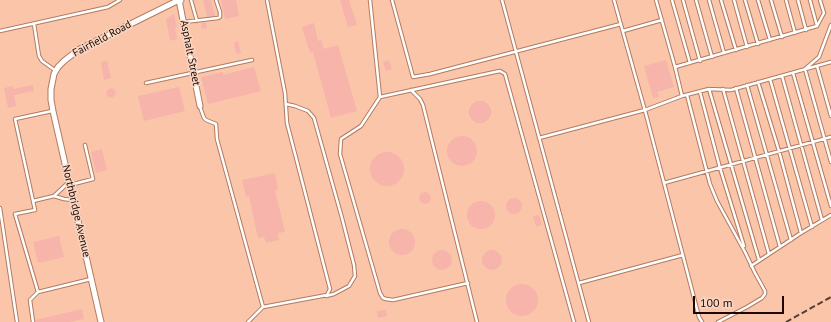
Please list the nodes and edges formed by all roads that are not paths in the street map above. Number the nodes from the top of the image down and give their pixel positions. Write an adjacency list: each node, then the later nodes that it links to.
1 (120, 0): 27 (lane)
2 (180, 0): 26 (street, Asphalt Street); 50 (street, Fairfield Road)
3 (191, 0): 25 (lane)
4 (216, 0): 25 (lane)
5 (267, 0): 67 (lane)
6 (370, 0): 64 (lane)
7 (392, 0): 40 (lane)
8 (502, 0): 40 (lane)
9 (614, 0): 28 (lane)
10 (656, 0): 24 (lane)
11 (672, 0): 46 (lane)
12 (683, 0): 44 (lane)
13 (696, 0): 42 (lane)
14 (709, 0): 41 (lane)
15 (721, 0): 39 (lane)
16 (734, 0): 38 (lane)
17 (745, 0): 37 (lane)
18 (758, 0): 36 (lane)
19 (771, 0): 35 (lane)
20 (786, 0): 34 (lane)
21 (798, 0): 31 (lane)
22 (810, 0): 30 (lane)
23 (820, 0): 30 (lane)
24 (662, 20): 33 (lane); 48 (lane)
25 (198, 21): 26 (lane)
26 (184, 22): 51 (street, Asphalt Street)
27 (34, 24): 32 (lane); 50 (lane)
28 (621, 24): 33 (lane); 40 (lane)
29 (831, 25): 49 (lane)
30 (817, 26): 31 (lane)
31 (806, 30): 34 (lane)
32 (0, 31)
33 (623, 31): 69 (lane)
34 (795, 33): 35 (lane)
35 (782, 37): 36 (lane)
36 (770, 40): 37 (lane)
37 (758, 44): 38 (lane)
38 (747, 47): 39 (lane)
39 (736, 50): 41 (lane)
40 (516, 52): 73 (lane)
41 (724, 54): 42 (lane)
42 (712, 57): 44 (lane)
43 (252, 60): 51 (lane)
44 (700, 61): 46 (lane)
45 (831, 62): 47 (lane)
46 (690, 63): 48 (lane)
47 (817, 66): 49 (lane); 71 (lane)
48 (675, 67): 65 (lane)
49 (805, 70): 52 (lane); 74 (lane)
50 (56, 72): 66 (street, Fairfield Road)
51 (193, 73): 56 (lane); 68 (street, Asphalt Street)
52 (793, 73): 53 (lane); 75 (lane)
53 (782, 76): 54 (lane); 77 (lane)
54 (770, 79): 55 (lane); 78 (lane)
55 (758, 82): 57 (lane); 79 (lane)
56 (146, 83)
57 (747, 85): 58 (lane); 80 (lane)
58 (736, 88): 60 (lane); 81 (lane)
59 (709, 89): 60 (lane); 62 (lane); 84 (lane)
60 (723, 89): 82 (lane)
61 (411, 90): 64 (lane); 106 (lane); 116 (lane)
62 (700, 92): 63 (lane); 85 (lane)
63 (687, 95): 65 (lane); 86 (lane)
64 (380, 96): 106 (lane)
65 (682, 96): 69 (lane)
66 (51, 100): 70 (street, Northbridge Avenue)
67 (286, 104): 109 (lane); 109 (lane)
68 (200, 106): 110 (lane)
69 (645, 110): 73 (lane); 88 (lane)
70 (53, 111): 87 (street, Northbridge Avenue); 91 (lane)
71 (831, 116)
72 (831, 137): 74 (lane)
73 (539, 138): 107 (lane)
74 (825, 139): 75 (lane); 83 (lane)
75 (813, 142): 77 (lane); 92 (lane)
76 (84, 145): 87 (lane)
77 (802, 145): 78 (lane); 95 (lane)
78 (790, 149): 79 (lane); 96 (lane)
79 (779, 152): 80 (lane); 97 (lane)
80 (767, 155): 81 (lane); 98 (lane)
81 (756, 158): 82 (lane); 99 (lane)
82 (744, 162): 84 (lane); 101 (lane)
83 (831, 162)
84 (732, 165): 85 (lane); 103 (lane)
85 (720, 168): 86 (lane); 100 (lane)
86 (707, 172): 88 (lane); 100 (lane)
87 (69, 183): 89 (lane); 90 (street, Northbridge Avenue)
88 (664, 183): 102 (lane)
89 (54, 196): 90 (lane); 91 (lane)
90 (73, 200): 105 (street, Northbridge Avenue)
91 (33, 201): 108 (lane)
92 (831, 206)
93 (0, 208): 111 (lane)
94 (831, 215): 95 (lane)
95 (822, 220): 96 (lane)
96 (812, 227): 97 (lane)
97 (801, 233): 98 (lane)
98 (791, 240): 99 (lane)
99 (780, 247): 101 (lane)
100 (746, 252): 104 (lane)
101 (769, 254): 103 (lane)
102 (683, 255): 107 (lane); 118 (lane)
103 (759, 260): 104 (lane)
104 (751, 266): 119 (lane)
105 (92, 279): 108 (lane); 113 (street, Northbridge Avenue)
106 (468, 283): 115 (lane)
107 (579, 283): 117 (lane)
108 (38, 292): 112 (lane)
109 (325, 296): 110 (lane)
110 (262, 307): 114 (lane)
111 (17, 322)
112 (33, 322)
113 (101, 322)
114 (248, 322)
115 (477, 322)
116 (574, 322)
117 (589, 322)
118 (702, 322)
119 (718, 322)

